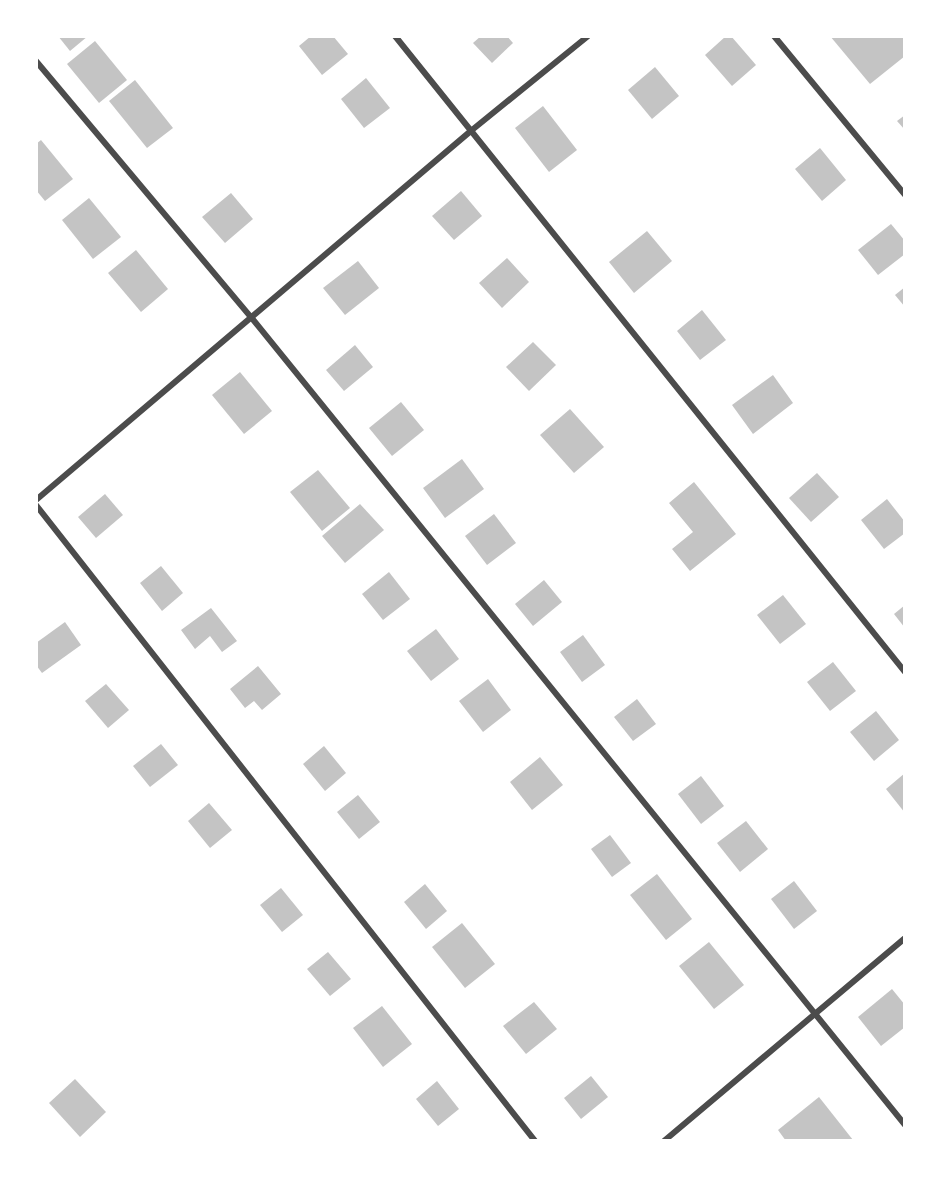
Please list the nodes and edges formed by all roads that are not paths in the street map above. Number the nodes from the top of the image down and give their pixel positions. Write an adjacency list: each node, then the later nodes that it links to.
1 (395, 36): 5 (street)
2 (588, 36): 5 (street)
3 (774, 36): 6 (street)
4 (36, 61): 7 (street)
5 (472, 130): 7 (street); 10 (street)
6 (905, 195)
7 (252, 316): 8 (street); 12 (street)
8 (36, 500)
9 (36, 505): 14 (street)
10 (905, 672)
11 (905, 938): 12 (street)
12 (816, 1015): 13 (street); 15 (street)
13 (905, 1125)
14 (535, 1141)
15 (664, 1141)

